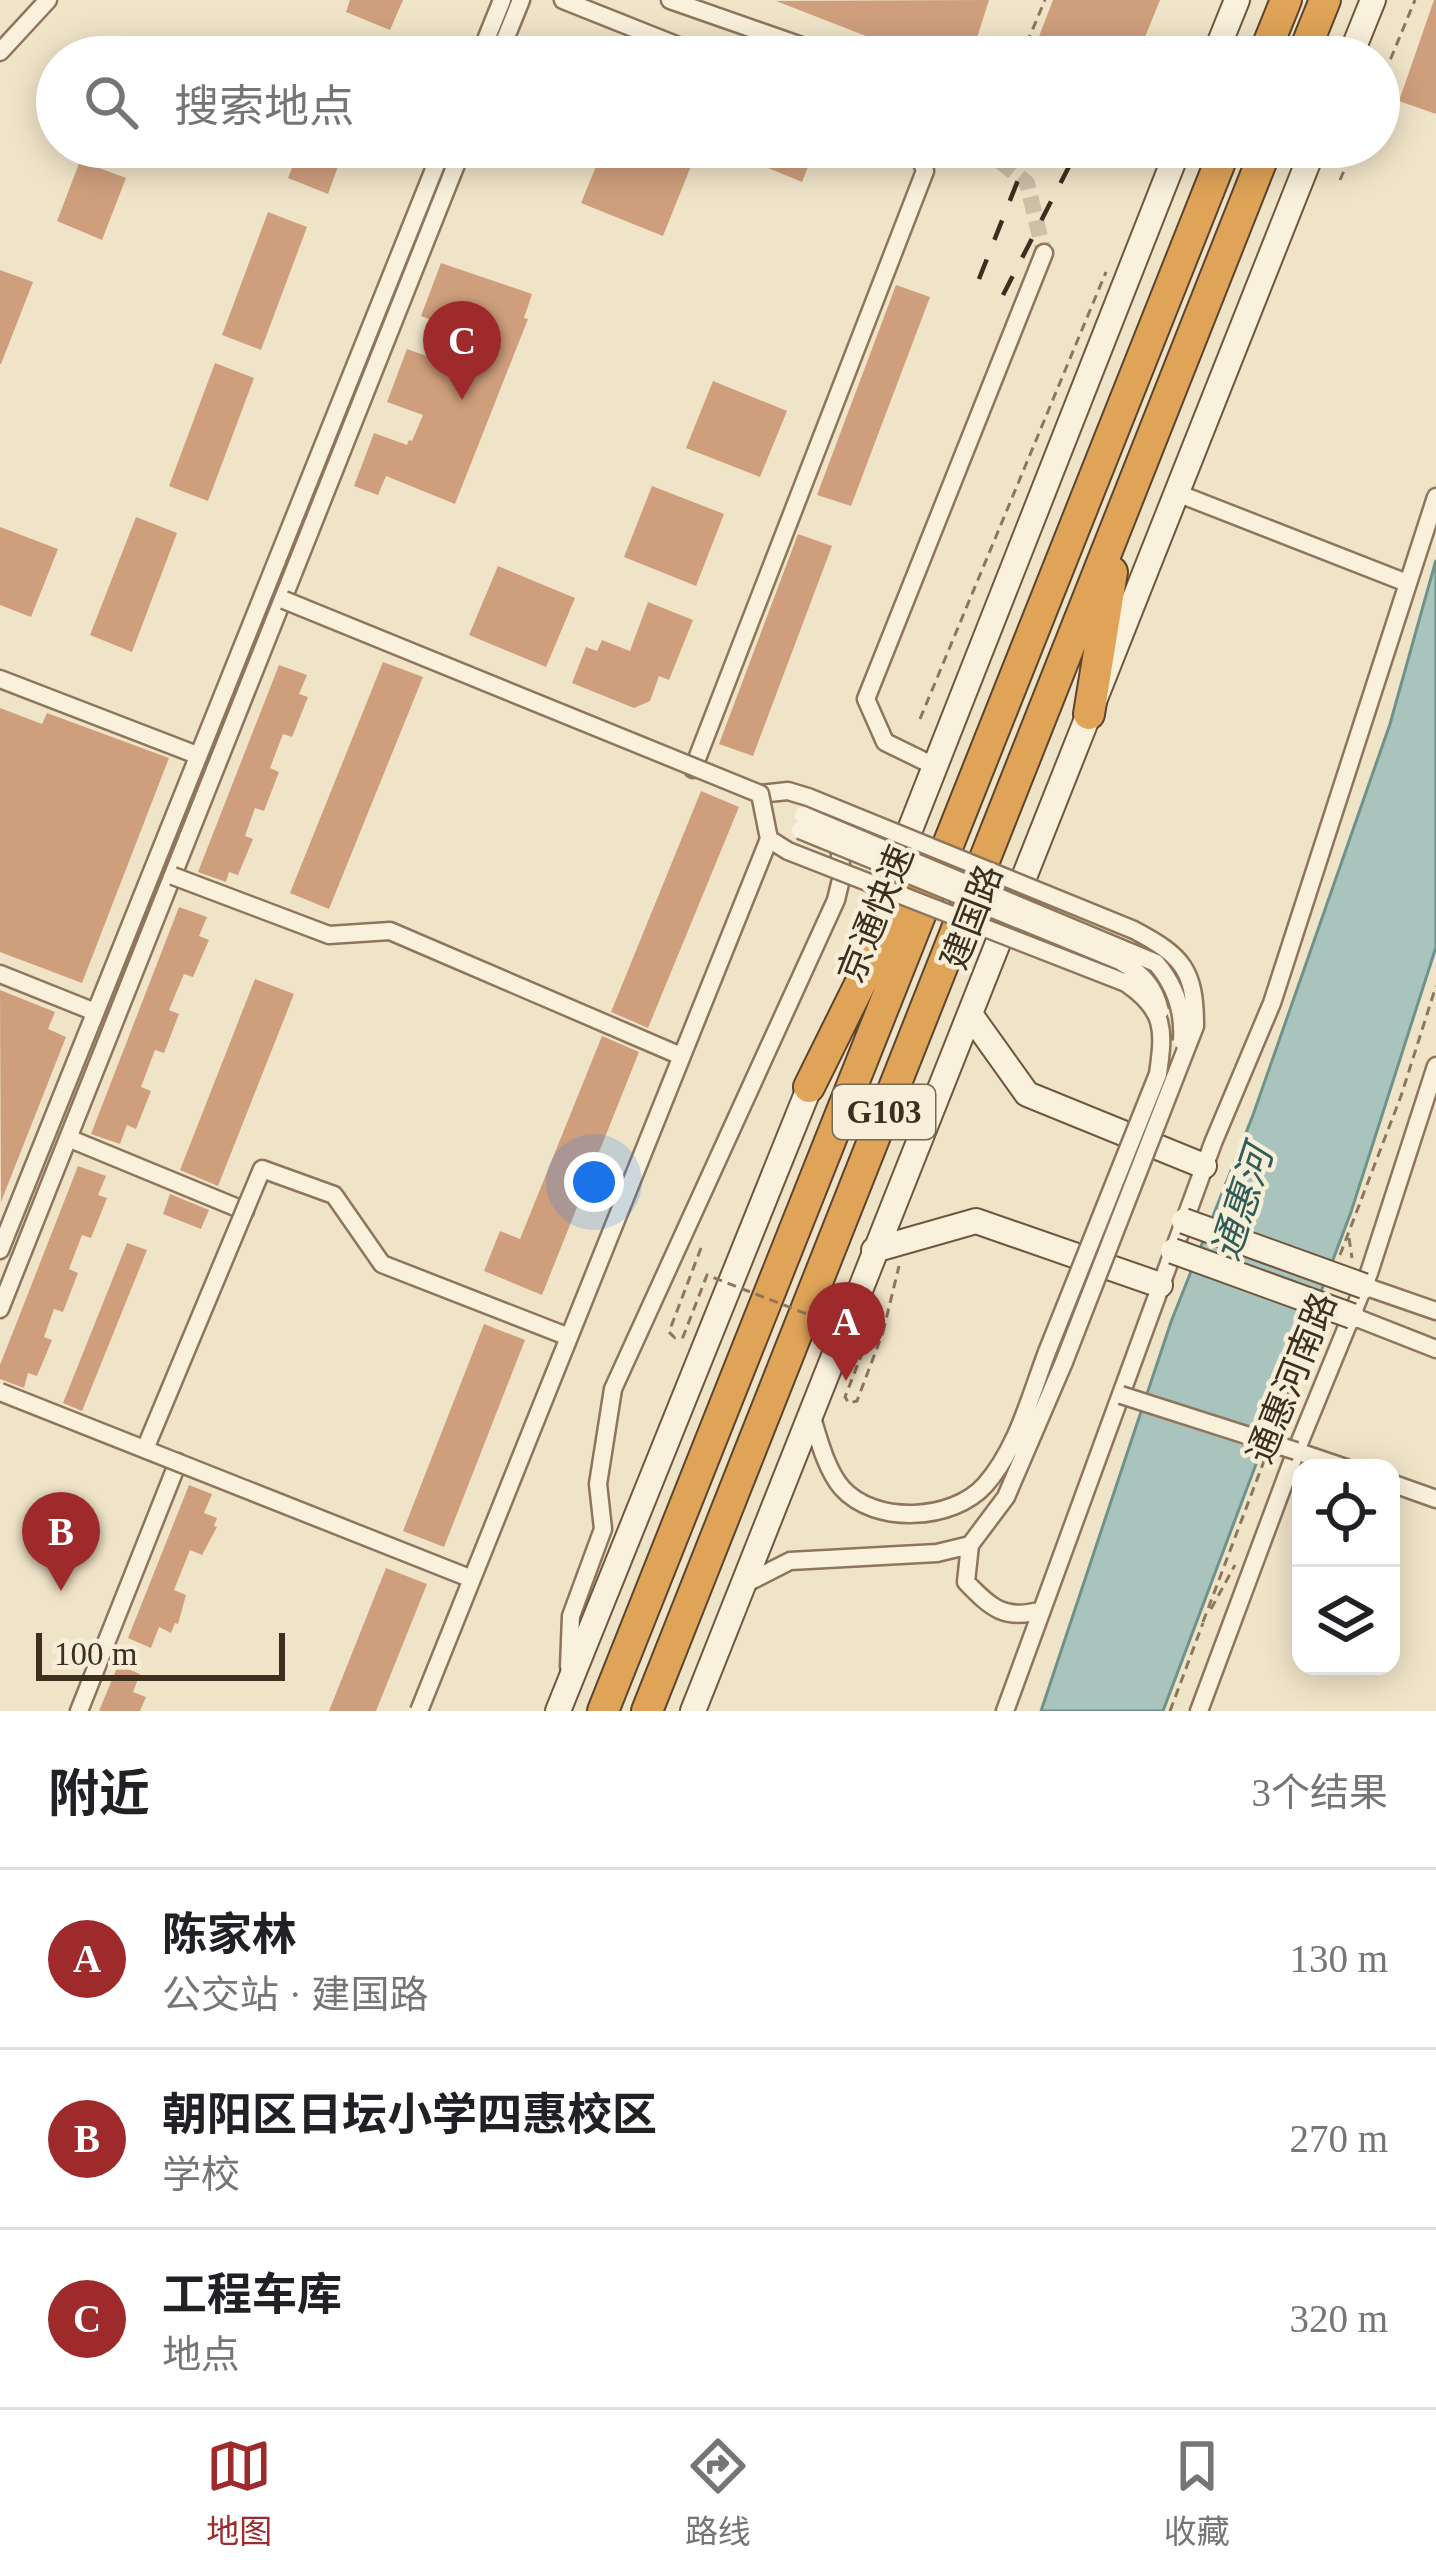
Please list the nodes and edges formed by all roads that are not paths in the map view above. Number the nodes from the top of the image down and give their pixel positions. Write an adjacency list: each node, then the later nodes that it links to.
1 (48, 0): 18 (street)
2 (502, 0): 10 (street)
3 (521, 0): 11 (street)
4 (563, 0): 12 (street)
5 (670, 0): 13 (street)
6 (1237, 0): 14 (main road)
7 (1286, 0): 15 (highway)
8 (1325, 0): 16 (highway)
9 (1373, 0): 17 (main road)
10 (487, 36)
11 (507, 36)
12 (653, 36)
13 (773, 36)
14 (1222, 36)
15 (1271, 36)
16 (1310, 36)
17 (1358, 36)
18 (0, 52)
19 (435, 168): 35 (street)
20 (455, 168): 31 (street)
21 (924, 168): 37 (street)
22 (1171, 168): 36 (main road)
23 (1218, 168): 32 (highway, 京通快速 / G103)
24 (1259, 168): 29 (highway, G103)
25 (1306, 168): 27 (main road, 建国路)
26 (1044, 253): 36 (street)
27 (1177, 493): 30 (street); 34 (main road, 建国路)
28 (1436, 497): 30 (street)
29 (1122, 513): 34 (highway); 83 (highway, G103)
30 (1407, 583): 51 (street)
31 (284, 600): 37 (street, bridge); 42 (street)
32 (1018, 662): 49 (highway); 82 (highway, 京通快速 / G103)
33 (0, 680): 35 (street)
34 (1089, 714): 45 (main road, 建国路)
35 (197, 755): 44 (street)
36 (934, 766): 49 (main road)
37 (693, 769): 38 (street, bridge)
38 (760, 794): 39 (street); 40 (street, bridge)
39 (804, 814): 41 (street, bridge); 64 (street, bridge)
40 (769, 839): 46 (street, bridge); 47 (street, bridge)
41 (839, 845): 46 (street, bridge); 78 (street, bridge)
42 (173, 876): 47 (street, bridge); 50 (street)
43 (0, 974): 44 (street)
44 (95, 1012): 54 (street)
45 (971, 1017): 51 (main road); 55 (main road, 建国路)
46 (1164, 1030): 64 (street, bridge)
47 (682, 1056): 62 (street, bridge)
48 (1436, 1066): 57 (street, 通惠河南路)
49 (809, 1088): 78 (main road)
50 (68, 1138): 52 (street); 59 (street)
51 (1204, 1166): 53 (street)
52 (245, 1211): 62 (street, bridge); 68 (street, bridge)
53 (1184, 1221): 56 (street); 57 (main road, bridge)
54 (0, 1250)
55 (874, 1250): 58 (main road); 67 (main road, 建国路)
56 (1173, 1251): 58 (street); 61 (main road, bridge)
57 (1366, 1282): 60 (street); 61 (street, 通惠河南路)
58 (1160, 1285): 66 (street)
59 (0, 1309)
60 (1436, 1310)
61 (1352, 1316): 63 (street); 69 (street, 通惠河南路)
62 (569, 1337): 75 (street, bridge)
63 (1436, 1349)
64 (1056, 1357): 67 (street); 74 (street)
65 (0, 1392): 68 (street, bridge)
66 (1121, 1394): 69 (street, bridge); 77 (street)
67 (810, 1412): 76 (main road, 建国路)
68 (146, 1449): 71 (street, bridge)
69 (1296, 1451): 70 (street); 86 (street, 通惠河南路)
70 (1320, 1459)
71 (178, 1462): 75 (street, bridge); 79 (street)
72 (1400, 1487): 73 (street)
73 (1436, 1499)
74 (970, 1545): 76 (street); 77 (street)
75 (472, 1579): 80 (street, bridge)
76 (742, 1585): 84 (main road, 建国路)
77 (1042, 1610): 85 (street)
78 (568, 1686): 81 (main road)
79 (79, 1711)
80 (418, 1711)
81 (558, 1711)
82 (603, 1711)
83 (646, 1711)
84 (693, 1711)
85 (1005, 1711)
86 (1199, 1711)

